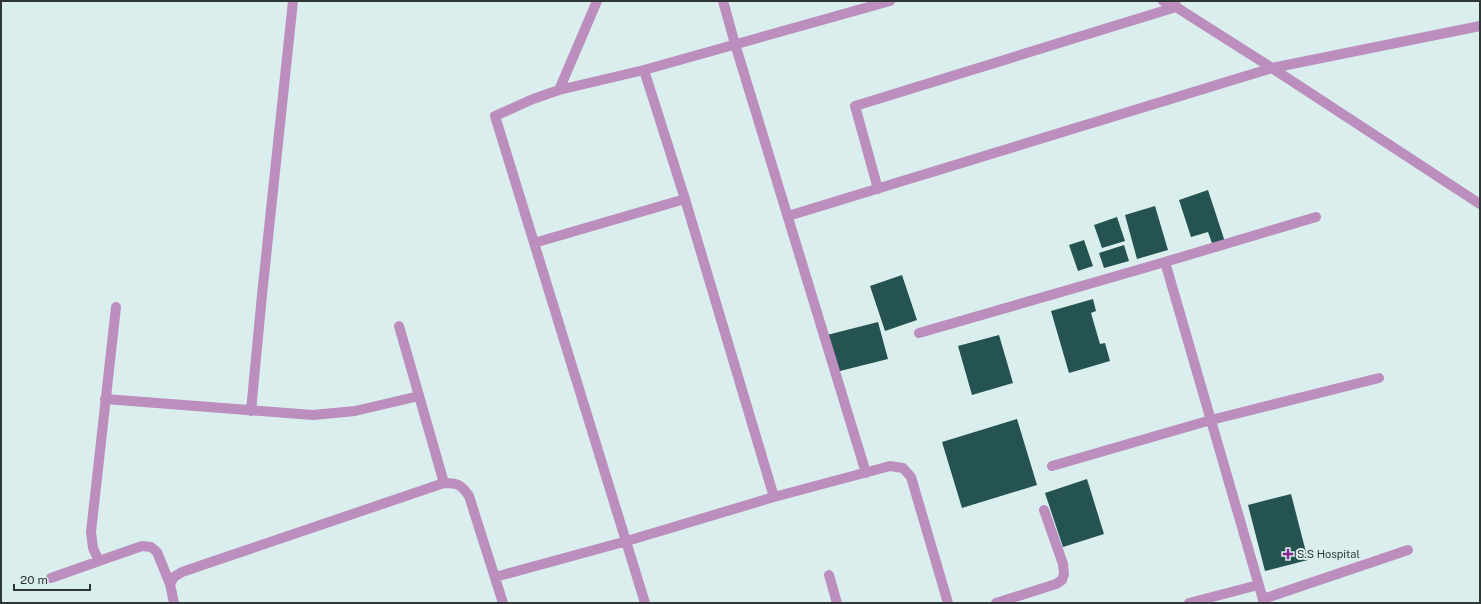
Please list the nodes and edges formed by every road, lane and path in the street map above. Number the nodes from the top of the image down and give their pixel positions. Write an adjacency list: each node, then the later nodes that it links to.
1 (293, 1): 25 (street)
2 (596, 1): 11 (street)
3 (723, 1): 8 (street)
4 (890, 1): 8 (street)
5 (1163, 1): 6 (street)
6 (1175, 4): 9 (street); 12 (street)
7 (1480, 26): 9 (street)
8 (735, 44): 10 (street); 15 (street)
9 (1272, 68): 12 (street); 14 (street)
10 (644, 70): 11 (street); 13 (street)
11 (559, 90): 17 (street)
12 (878, 188): 15 (street)
13 (685, 199): 17 (street); 30 (street)
14 (1480, 204)
15 (788, 216): 28 (street)
16 (1316, 217): 18 (street)
17 (534, 243): 32 (street)
18 (1165, 262): 21 (street); 26 (street)
19 (116, 307): 24 (street)
20 (399, 326): 23 (street)
21 (919, 333)
22 (1379, 378): 26 (street)
23 (419, 396): 25 (street); 29 (street)
24 (105, 399): 25 (street); 34 (street)
25 (251, 411)
26 (1211, 420): 27 (street); 39 (street)
27 (1052, 466)
28 (866, 473): 30 (street); 45 (street)
29 (444, 483): 36 (street); 38 (street)
30 (774, 497): 32 (street)
31 (1044, 510): 46 (street)
32 (627, 541): 36 (street); 43 (street)
33 (1408, 550): 40 (street)
34 (99, 561): 37 (street); 38 (street)
35 (829, 575): 44 (street)
36 (496, 577): 42 (street)
37 (51, 578)
38 (170, 584): 41 (street)
39 (1258, 585): 40 (street); 47 (street)
40 (1263, 601)
41 (174, 603)
42 (503, 603)
43 (645, 603)
44 (837, 603)
45 (948, 603)
46 (996, 603)
47 (1190, 603)

